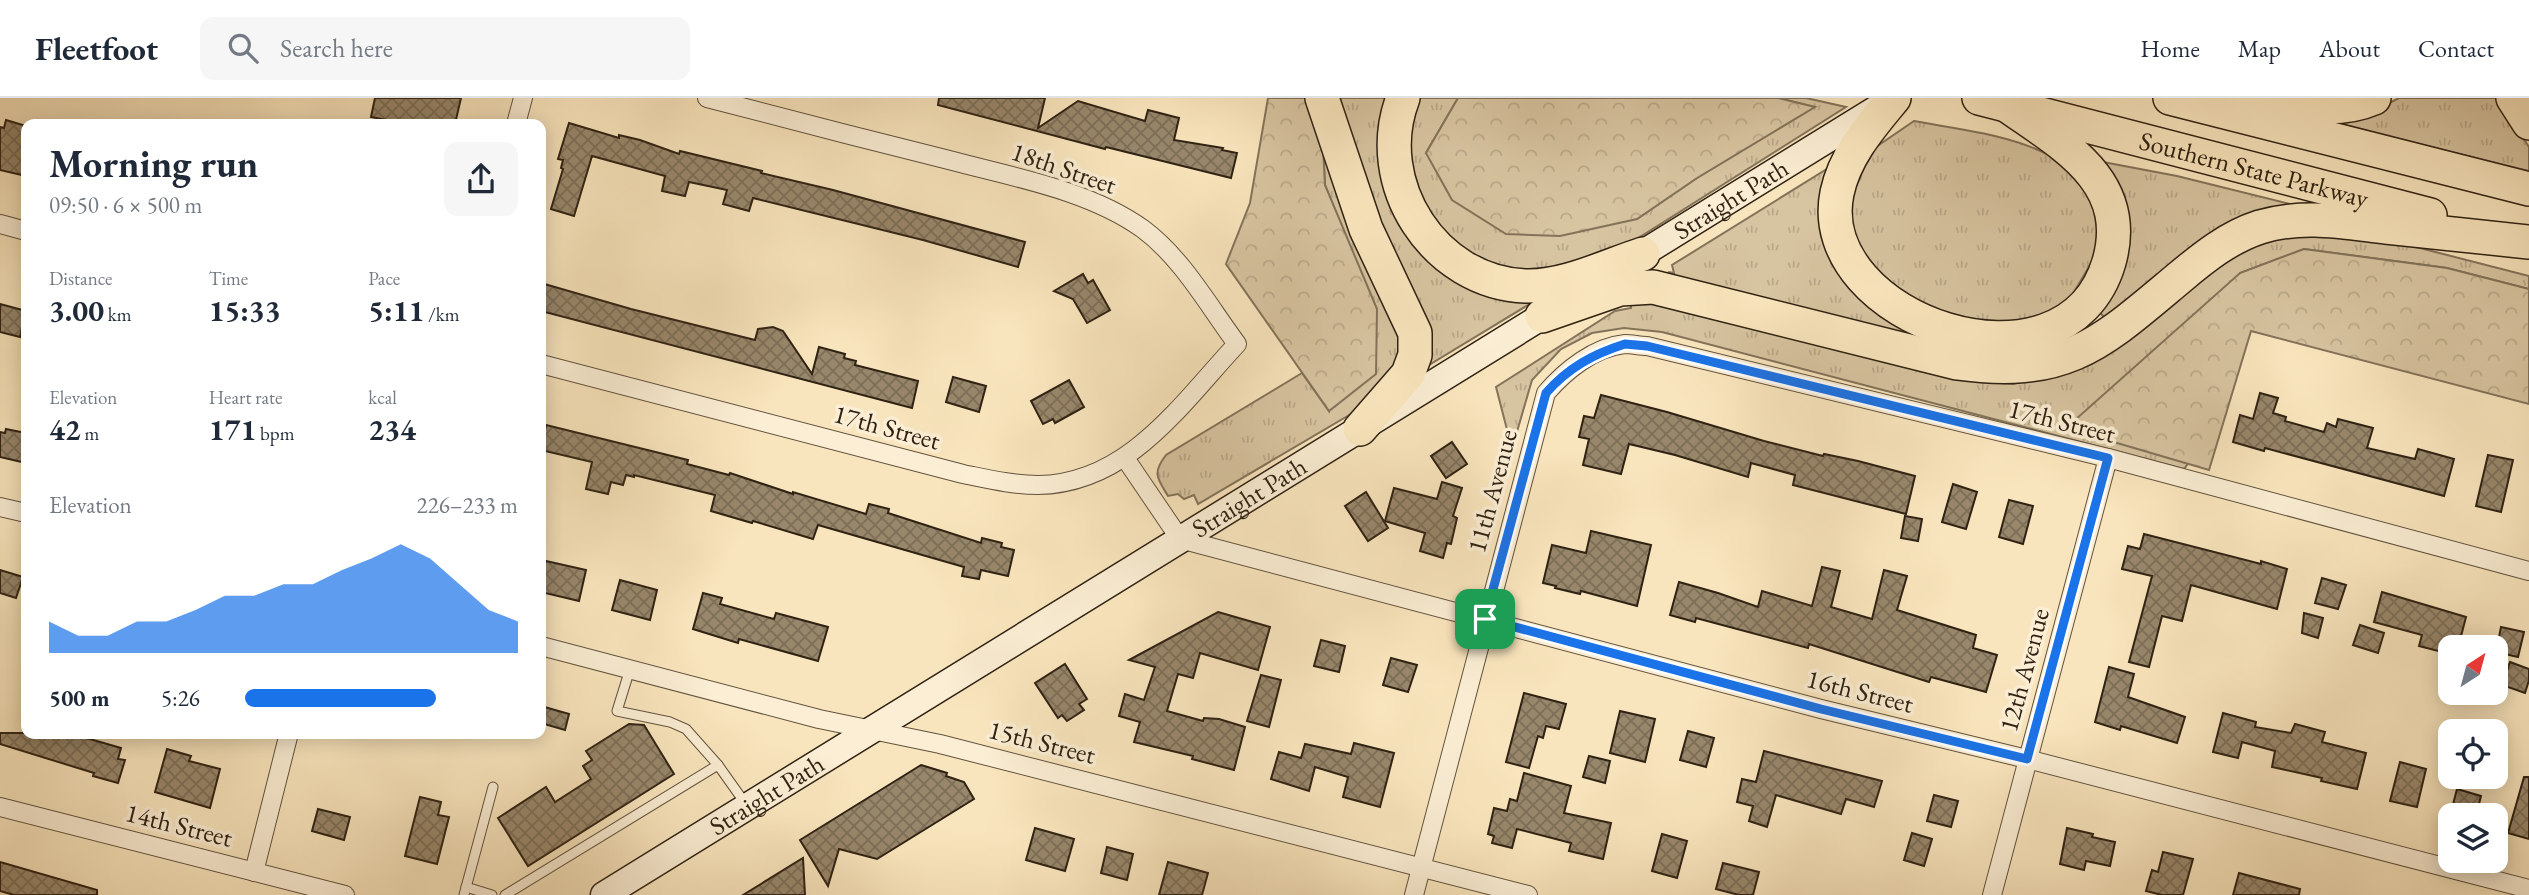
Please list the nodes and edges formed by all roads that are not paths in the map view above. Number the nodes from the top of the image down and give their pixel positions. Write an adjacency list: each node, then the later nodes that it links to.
1 (523, 98): 11 (street)
2 (707, 98): 22 (street, 18th Street)
3 (1322, 98): 21 (highway)
4 (1403, 98): 17 (highway)
5 (1894, 98): 10 (highway); 17 (main road, Straight Path)
6 (2170, 98): 13 (highway, Southern State Parkway)
7 (2239, 98): 8 (highway)
8 (2374, 98)
9 (2513, 98): 12 (highway)
10 (1993, 102): 16 (highway, Southern State Parkway)
11 (517, 119)
12 (2529, 123)
13 (2529, 189)
14 (0, 224): 15 (street)
15 (21, 230)
16 (2529, 241): 18 (highway)
17 (1643, 254): 18 (main road, Straight Path)
18 (1542, 316): 21 (main road, Straight Path)
19 (1583, 361): 23 (street, 17th Street); 28 (street, 11th Avenue)
20 (546, 365): 22 (street, 17th Street)
21 (1360, 429): 26 (main road, Straight Path)
22 (1125, 458): 26 (street)
23 (2108, 458): 27 (street, 17th Street); 33 (street, 12th Avenue)
24 (0, 507): 25 (street)
25 (21, 512)
26 (1180, 539): 28 (street, 16th Street); 31 (main road, Straight Path)
27 (2529, 572)
28 (1485, 619): 33 (street, 16th Street); 38 (street, 11th Avenue)
29 (546, 647): 30 (street, 15th Street)
30 (630, 669): 31 (street, 15th Street); 34 (lane)
31 (876, 729): 37 (main road, Straight Path); 38 (street, 15th Street)
32 (287, 739): 39 (street)
33 (2027, 759): 40 (street, 16th Street); 48 (street, 12th Avenue)
34 (718, 765): 37 (lane); 45 (lane)
35 (493, 787): 41 (lane)
36 (0, 807): 39 (street, 14th Street)
37 (748, 807): 42 (main road, Straight Path)
38 (1422, 867): 46 (street, 11th Avenue); 47 (street, 15th Street)
39 (254, 872): 43 (street, 14th Street)
40 (2529, 889)
41 (465, 891): 44 (lane)
42 (609, 894)
43 (345, 895)
44 (492, 895)
45 (505, 895)
46 (1414, 895)
47 (1528, 895)
48 (1992, 895)

